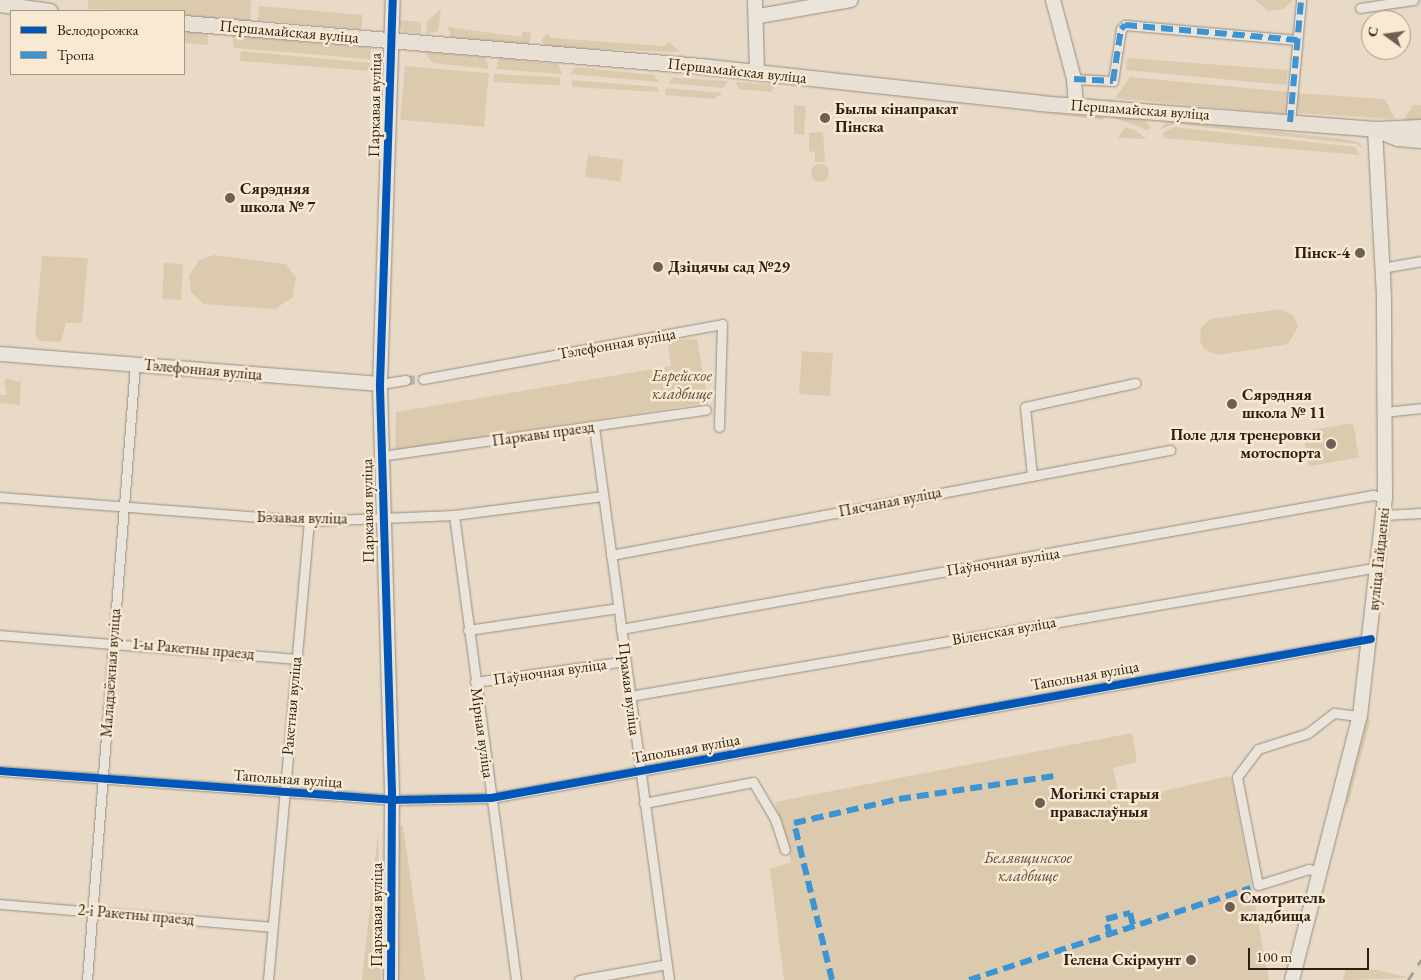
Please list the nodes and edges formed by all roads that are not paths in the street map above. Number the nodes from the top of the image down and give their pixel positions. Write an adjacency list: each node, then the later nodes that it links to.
1 (393, 0): 13 (street, Паркавая вуліца)
2 (755, 0): 10 (street)
3 (851, 0): 10 (street)
4 (1053, 0): 15 (street)
5 (1302, 0): 12 (street)
6 (1413, 0): 8 (street)
7 (2, 7): 9 (main road)
8 (1360, 8)
9 (38, 10)
10 (758, 16): 14 (street)
11 (185, 23): 13 (main road, Першамайская вуліца)
12 (1297, 40): 15 (street, Першамайская вуліца); 17 (street)
13 (391, 41): 14 (main road, Першамайская вуліца); 28 (street, Паркавая вуліца)
14 (757, 72): 16 (main road, Першамайская вуліца)
15 (1074, 78): 16 (street)
16 (1076, 105): 17 (main road, Першамайская вуліца)
17 (1290, 122): 19 (main road, Першамайская вуліца)
18 (1421, 127): 19 (main road, Першамайская вуліца)
19 (1375, 129): 20 (main road, Першамайская вуліца); 22 (street, вуліца Гайдаенкі)
20 (1421, 140)
21 (1421, 261): 22 (street)
22 (1382, 268): 31 (street, вуліца Гайдаенкі)
23 (0, 354): 24 (street, Тэлефонная вуліца)
24 (135, 365): 28 (street, Тэлефонная вуліца); 40 (street, Маладзёжная вуліца)
25 (423, 379): 33 (street, Тэлефонная вуліца)
26 (406, 380): 28 (street, Тэлефонная вуліца)
27 (1135, 383): 36 (street)
28 (380, 384): 35 (street, Паркавая вуліца)
29 (1421, 408): 31 (street)
30 (706, 410): 32 (street, Паркавы праезд)
31 (1384, 412): 39 (street, вуліца Гайдаенкі)
32 (594, 427): 35 (street, Паркавы праезд); 37 (street, Прамая вуліца)
33 (718, 427)
34 (1170, 450): 36 (street, Пясчаная вуліца)
35 (381, 456): 44 (street, Паркавая вуліца)
36 (1032, 476): 46 (street, Пясчаная вуліца)
37 (603, 496): 43 (street, Бэзавая вуліца); 46 (street, Прамая вуліца)
38 (0, 497): 40 (street, Бэзавая вуліца)
39 (1385, 498): 42 (street, вуліца Гайдаенкі); 49 (street, Паўночная вуліца)
40 (124, 508): 45 (street, Бэзавая вуліца); 53 (street, Маладзёжная вуліца)
41 (1421, 513): 42 (street)
42 (1383, 515): 47 (street, вуліца Гайдаенкі)
43 (454, 516): 44 (street, Бэзавая вуліца); 50 (street, Мірная вуліца)
44 (381, 518): 45 (street, Бэзавая вуліца); 64 (street, Паркавая вуліца)
45 (309, 521): 54 (street, Ракетная вуліца)
46 (611, 555): 48 (street, Прамая вуліца)
47 (1378, 567): 52 (street, вуліца Гайдаенкі); 57 (street, Віленская вуліца)
48 (618, 608): 49 (street, Прамая вуліца); 50 (street)
49 (621, 629): 55 (street, Прамая вуліца)
50 (468, 630): 56 (street, Мірная вуліца)
51 (0, 635): 53 (street, 1-ы Ракетны праезд)
52 (1371, 639): 58 (street, вуліца Гайдаенкі); 60 (street, Тапольная вуліца)
53 (113, 642): 54 (street, 1-ы Ракетны праезд); 61 (street, Маладзёжная вуліца)
54 (296, 659): 62 (street, Ракетная вуліца)
55 (626, 662): 56 (street, Паўночная вуліца); 57 (street, Прамая вуліца)
56 (475, 682): 63 (street, Мірная вуліца)
57 (630, 696): 60 (street, Прамая вуліца)
58 (1360, 716): 67 (street, вуліца Гайдаенкі); 67 (street)
59 (0, 771): 61 (street, Тапольная вуліца)
60 (639, 771): 63 (street, Тапольная вуліца); 65 (street, Прамая вуліца)
61 (103, 779): 62 (street, Тапольная вуліца); 69 (street, Маладзёжная вуліца)
62 (284, 792): 64 (street, Тапольная вуліца); 70 (street, Ракетная вуліца)
63 (491, 798): 64 (street, Тапольная вуліца); 75 (street, Мірная вуліца)
64 (392, 800): 74 (street, Паркавая вуліца)
65 (644, 803): 66 (street); 71 (street, Прамая вуліца)
66 (784, 849)
67 (1320, 872): 78 (street, вуліца Гайдаенкі)
68 (0, 904): 69 (street, 2-і Ракетны праезд)
69 (92, 911): 70 (street, 2-і Ракетны праезд); 72 (street, Маладзёжная вуліца)
70 (272, 927): 73 (street, Ракетная вуліца)
71 (668, 964): 76 (street); 77 (street, Прамая вуліца)
72 (87, 980)
73 (268, 980)
74 (391, 980)
75 (516, 980)
76 (579, 980)
77 (669, 980)
78 (1292, 980)

